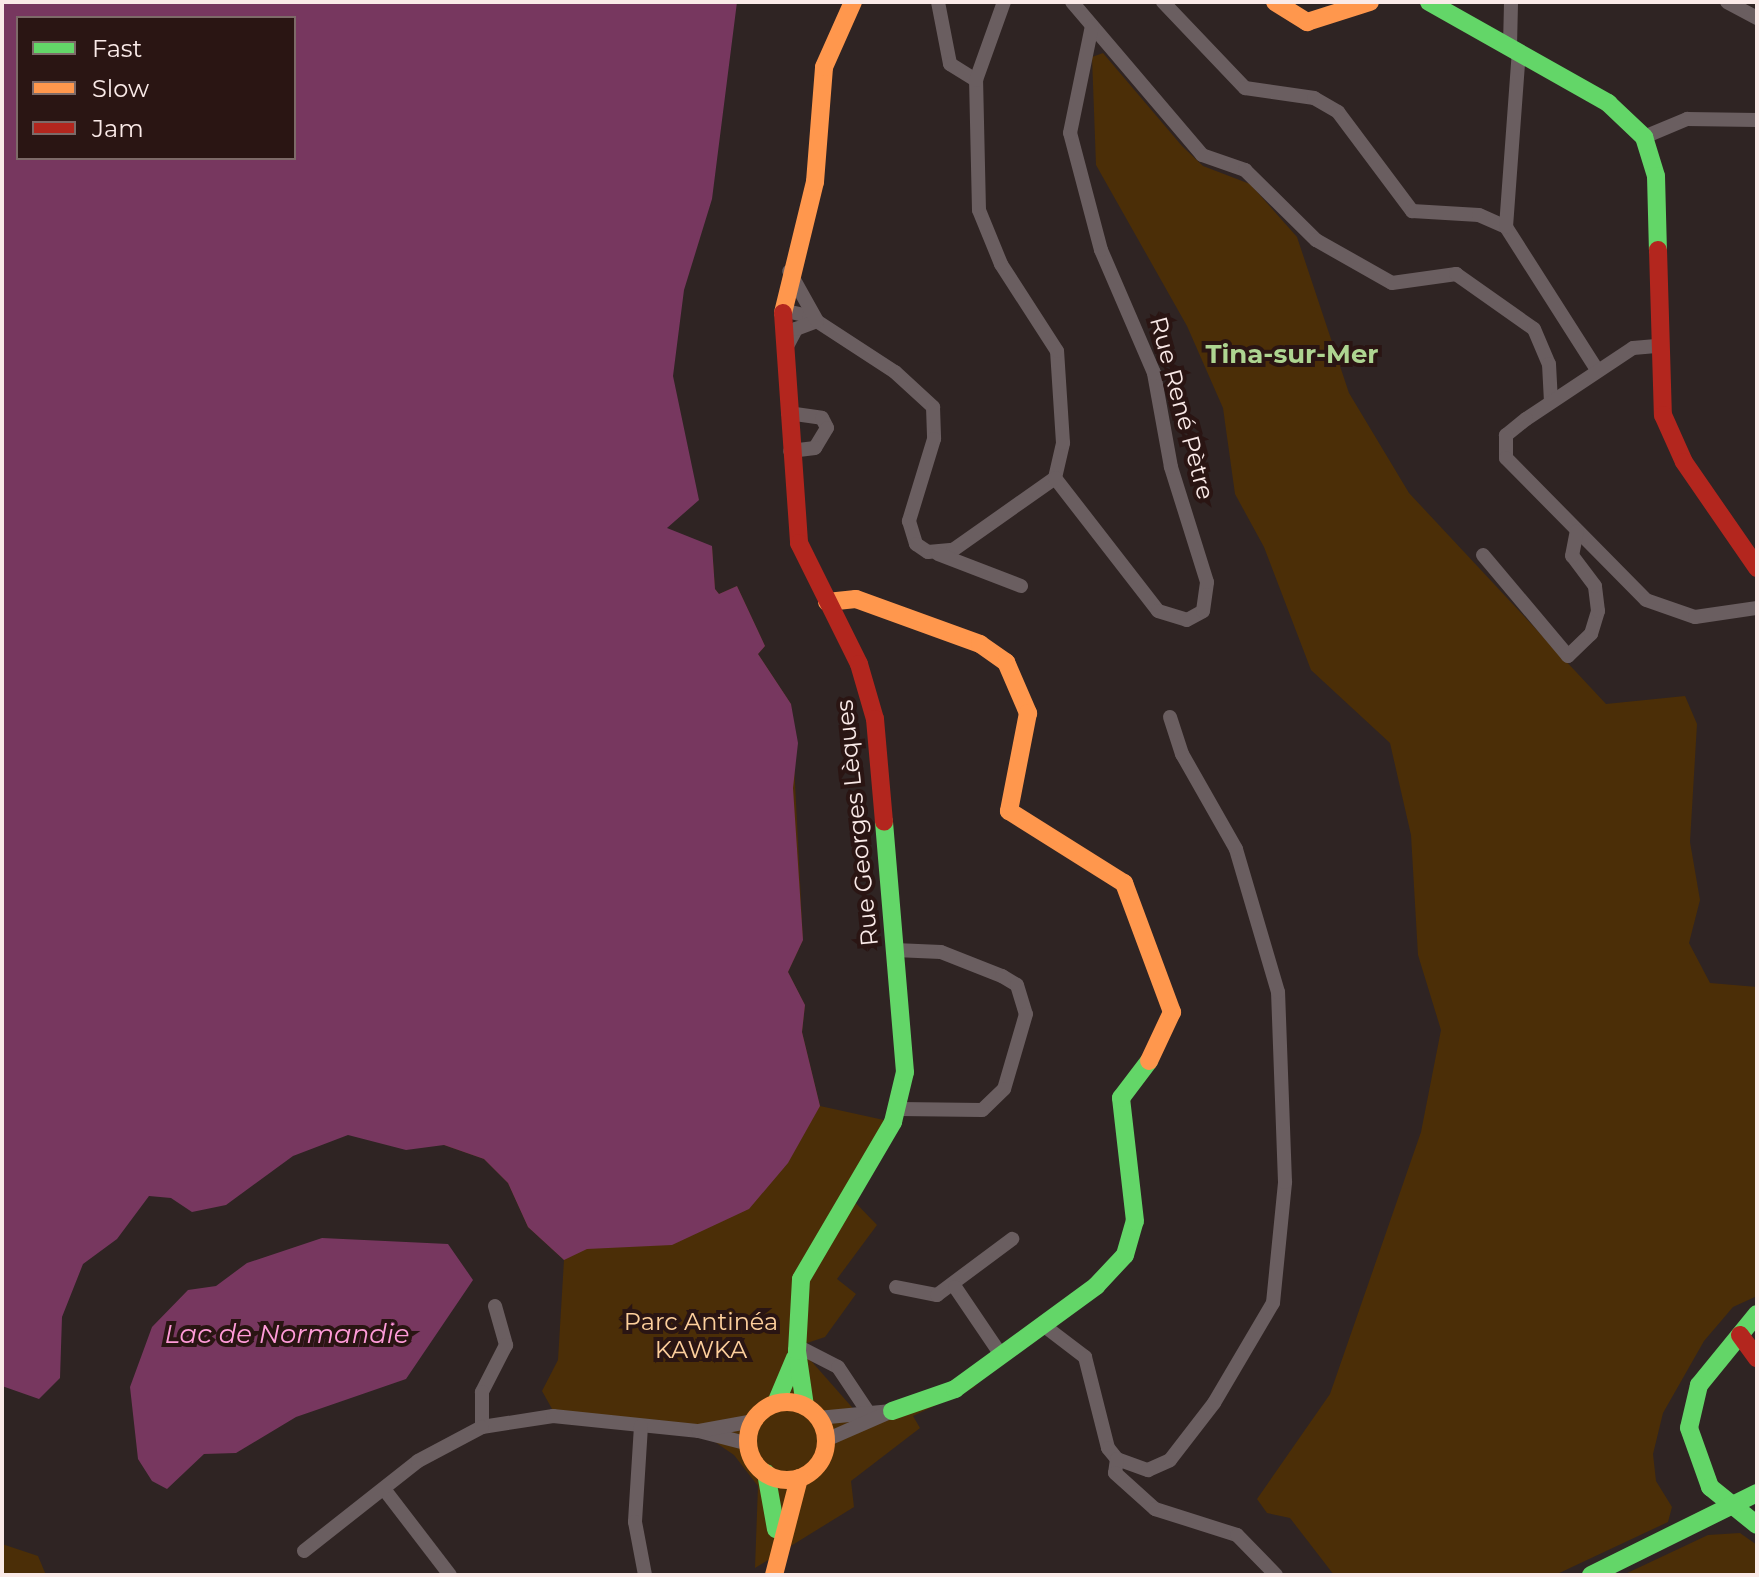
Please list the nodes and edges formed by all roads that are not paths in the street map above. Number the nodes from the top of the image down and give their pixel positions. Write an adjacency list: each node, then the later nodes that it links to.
1 (853, 2): 18 (main road, Rue Georges Lèques)
2 (938, 2): 14 (street)
3 (1004, 2): 14 (street)
4 (1072, 2): 12 (street)
5 (1163, 2): 17 (street)
6 (1275, 2): 7 (main road)
7 (1370, 2)
8 (1429, 2): 13 (main road)
9 (1511, 2): 13 (street)
10 (1727, 2): 11 (street)
11 (1757, 18)
12 (1092, 26): 24 (street); 27 (street, Rue René Pètre)
13 (1515, 50): 16 (main road); 17 (street)
14 (976, 80): 27 (street)
15 (1757, 120): 16 (street)
16 (1644, 137): 21 (main road)
17 (1506, 227): 23 (street)
18 (789, 271): 19 (main road, Rue Georges Lèques); 20 (street)
19 (782, 310): 20 (street); 22 (main road, Rue Georges Lèques)
20 (817, 321): 22 (street); 29 (street)
21 (1656, 346): 23 (street); 31 (main road)
22 (785, 350): 25 (main road, Rue Georges Lèques)
23 (1597, 370): 24 (street)
24 (1551, 401): 28 (street)
25 (788, 413): 26 (main road, Rue Georges Lèques); 26 (street)
26 (790, 451): 33 (main road, Rue Georges Lèques)
27 (1055, 478): 29 (street)
28 (1577, 531): 30 (street); 34 (street)
29 (938, 554): 32 (street)
30 (1483, 555)
31 (1757, 568)
32 (1021, 586)
33 (827, 602): 36 (main road, Rue Georges Lèques); 43 (main road)
34 (1757, 608)
35 (1170, 717): 58 (street)
36 (895, 950): 37 (main road, Rue Georges Lèques); 37 (street)
37 (899, 1109): 45 (main road, Rue Georges Lèques)
38 (1012, 1239): 40 (street)
39 (896, 1287): 40 (street)
40 (955, 1287): 46 (street)
41 (495, 1306): 54 (street)
42 (1757, 1314): 44 (main road)
43 (1043, 1325): 46 (main road); 58 (street)
44 (1735, 1340): 47 (main road); 63 (main road)
45 (797, 1349): 48 (main road, Rue Georges Lèques); 50 (main road, Rue Georges Lèques); 51 (street)
46 (1001, 1355): 49 (main road)
47 (1755, 1355)
48 (776, 1403): 50 (main road); 52 (main road)
49 (892, 1411): 51 (street); 56 (street)
50 (811, 1412): 51 (street); 56 (main road)
51 (870, 1415)
52 (754, 1421): 55 (street); 57 (main road)
53 (641, 1426): 54 (street); 55 (street); 67 (street)
54 (482, 1427): 61 (street)
55 (699, 1431): 57 (street)
56 (826, 1440): 60 (main road)
57 (749, 1444): 59 (main road)
58 (1117, 1459): 69 (street)
59 (766, 1473): 60 (main road); 65 (main road)
60 (799, 1478): 65 (main road)
61 (384, 1489): 64 (street); 66 (street)
62 (1757, 1493): 70 (main road)
63 (1757, 1525)
64 (304, 1551)
65 (776, 1555): 68 (main road)
66 (450, 1575)
67 (645, 1575)
68 (774, 1575)
69 (1276, 1575)
70 (1591, 1575)

